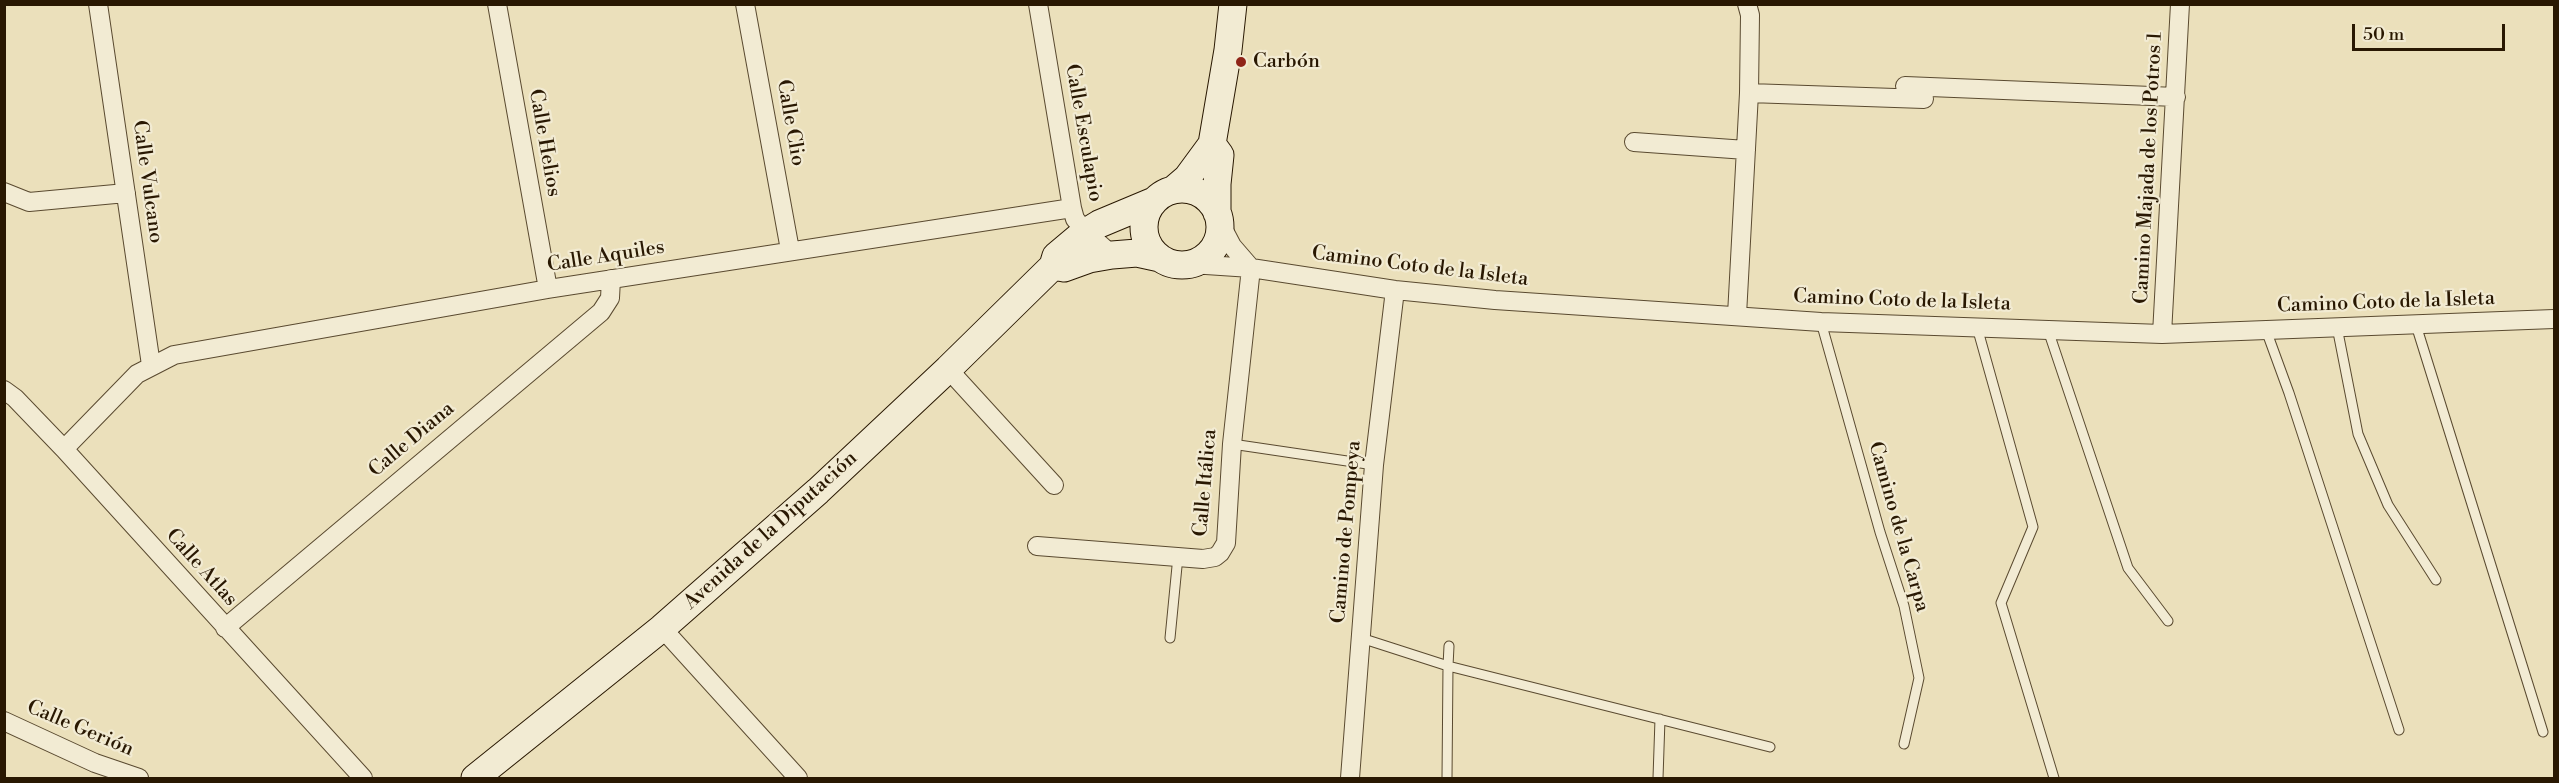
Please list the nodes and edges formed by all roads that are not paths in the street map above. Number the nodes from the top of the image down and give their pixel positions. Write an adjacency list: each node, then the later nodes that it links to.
1 (98, 4): 16 (street, Calle Vulcano)
2 (497, 4): 28 (street, Calle Helios)
3 (745, 4): 21 (street, Calle Clio)
4 (1038, 4): 18 (street, Calle Esculapio)
5 (1233, 4): 13 (street, Avenida de la Diputación)
6 (1747, 4): 9 (street)
7 (2180, 4): 10 (street, Camino Majada de los Potros 1)
8 (1905, 86): 10 (street)
9 (1749, 93): 11 (street); 14 (street)
10 (2176, 97): 38 (street, Camino Majada de los Potros 1)
11 (2013, 102)
12 (1634, 142): 14 (street)
13 (1212, 144): 17 (street, Avenida de la Diputación); 19 (street, Avenida de la Diputación)
14 (1746, 150): 30 (street)
15 (4, 192): 16 (street)
16 (126, 193): 39 (street, Calle Vulcano)
17 (1164, 195): 19 (street); 20 (street, Avenida de la Diputación); 23 (street)
18 (1072, 208): 20 (street, Calle Esculapio); 21 (street, Calle Aquiles)
19 (1219, 218): 24 (street); 26 (street)
20 (1086, 232): 22 (street, Calle Esculapio); 25 (street, Avenida de la Diputación)
21 (790, 250): 27 (street, Calle Aquiles)
22 (1113, 255): 23 (street); 25 (street)
23 (1160, 258): 24 (street)
24 (1191, 264): 26 (street, Camino Coto de la Isleta)
25 (1053, 266): 40 (street, Avenida de la Diputación)
26 (1251, 268): 29 (street, Camino Coto de la Isleta); 42 (street, Calle Itálica)
27 (611, 279): 28 (street, Calle Aquiles); 50 (street, Calle Diana)
28 (548, 289): 39 (street, Calle Aquiles)
29 (1395, 290): 30 (street, Camino Coto de la Isleta); 44 (street, Camino de Pompeya)
30 (1737, 315): 32 (street, Camino Coto de la Isleta)
31 (2554, 319): 33 (street, Camino Coto de la Isleta)
32 (1821, 322): 34 (street, Camino Coto de la Isleta); 60 (lane, Camino de la Carpa)
33 (2416, 325): 35 (street, Camino Coto de la Isleta); 59 (lane)
34 (1977, 327): 36 (street, Camino Coto de la Isleta); 69 (lane)
35 (2337, 327): 37 (street, Camino Coto de la Isleta); 48 (lane)
36 (2048, 330): 38 (street, Camino Coto de la Isleta); 49 (lane)
37 (2266, 330): 38 (street, Camino Coto de la Isleta); 58 (lane)
38 (2162, 333)
39 (151, 365): 43 (street, Calle Aquiles)
40 (948, 369): 45 (street); 51 (street, Avenida de la Diputación)
41 (4, 390): 43 (street, Calle Atlas)
42 (1232, 444): 44 (lane); 47 (street, Calle Itálica)
43 (64, 449): 50 (street, Calle Atlas)
44 (1374, 465): 53 (street, Camino de Pompeya)
45 (1054, 485)
46 (1037, 546): 47 (street, Calle Itálica)
47 (1178, 556): 52 (lane)
48 (2436, 580)
49 (2168, 621)
50 (225, 628): 63 (street, Calle Atlas)
51 (662, 628): 64 (street, Avenida de la Diputación); 65 (street)
52 (1170, 638)
53 (1361, 638): 55 (lane); 66 (street, Camino de Pompeya)
54 (1449, 646): 55 (lane)
55 (1448, 666): 56 (lane); 67 (lane)
56 (1660, 719): 61 (lane); 68 (lane)
57 (4, 721): 62 (street, Calle Gerión)
58 (2399, 730)
59 (2543, 732)
60 (1904, 744)
61 (1770, 747)
62 (139, 778)
63 (363, 778)
64 (474, 778)
65 (798, 778)
66 (1350, 778)
67 (1447, 778)
68 (1658, 778)
69 (2054, 778)

